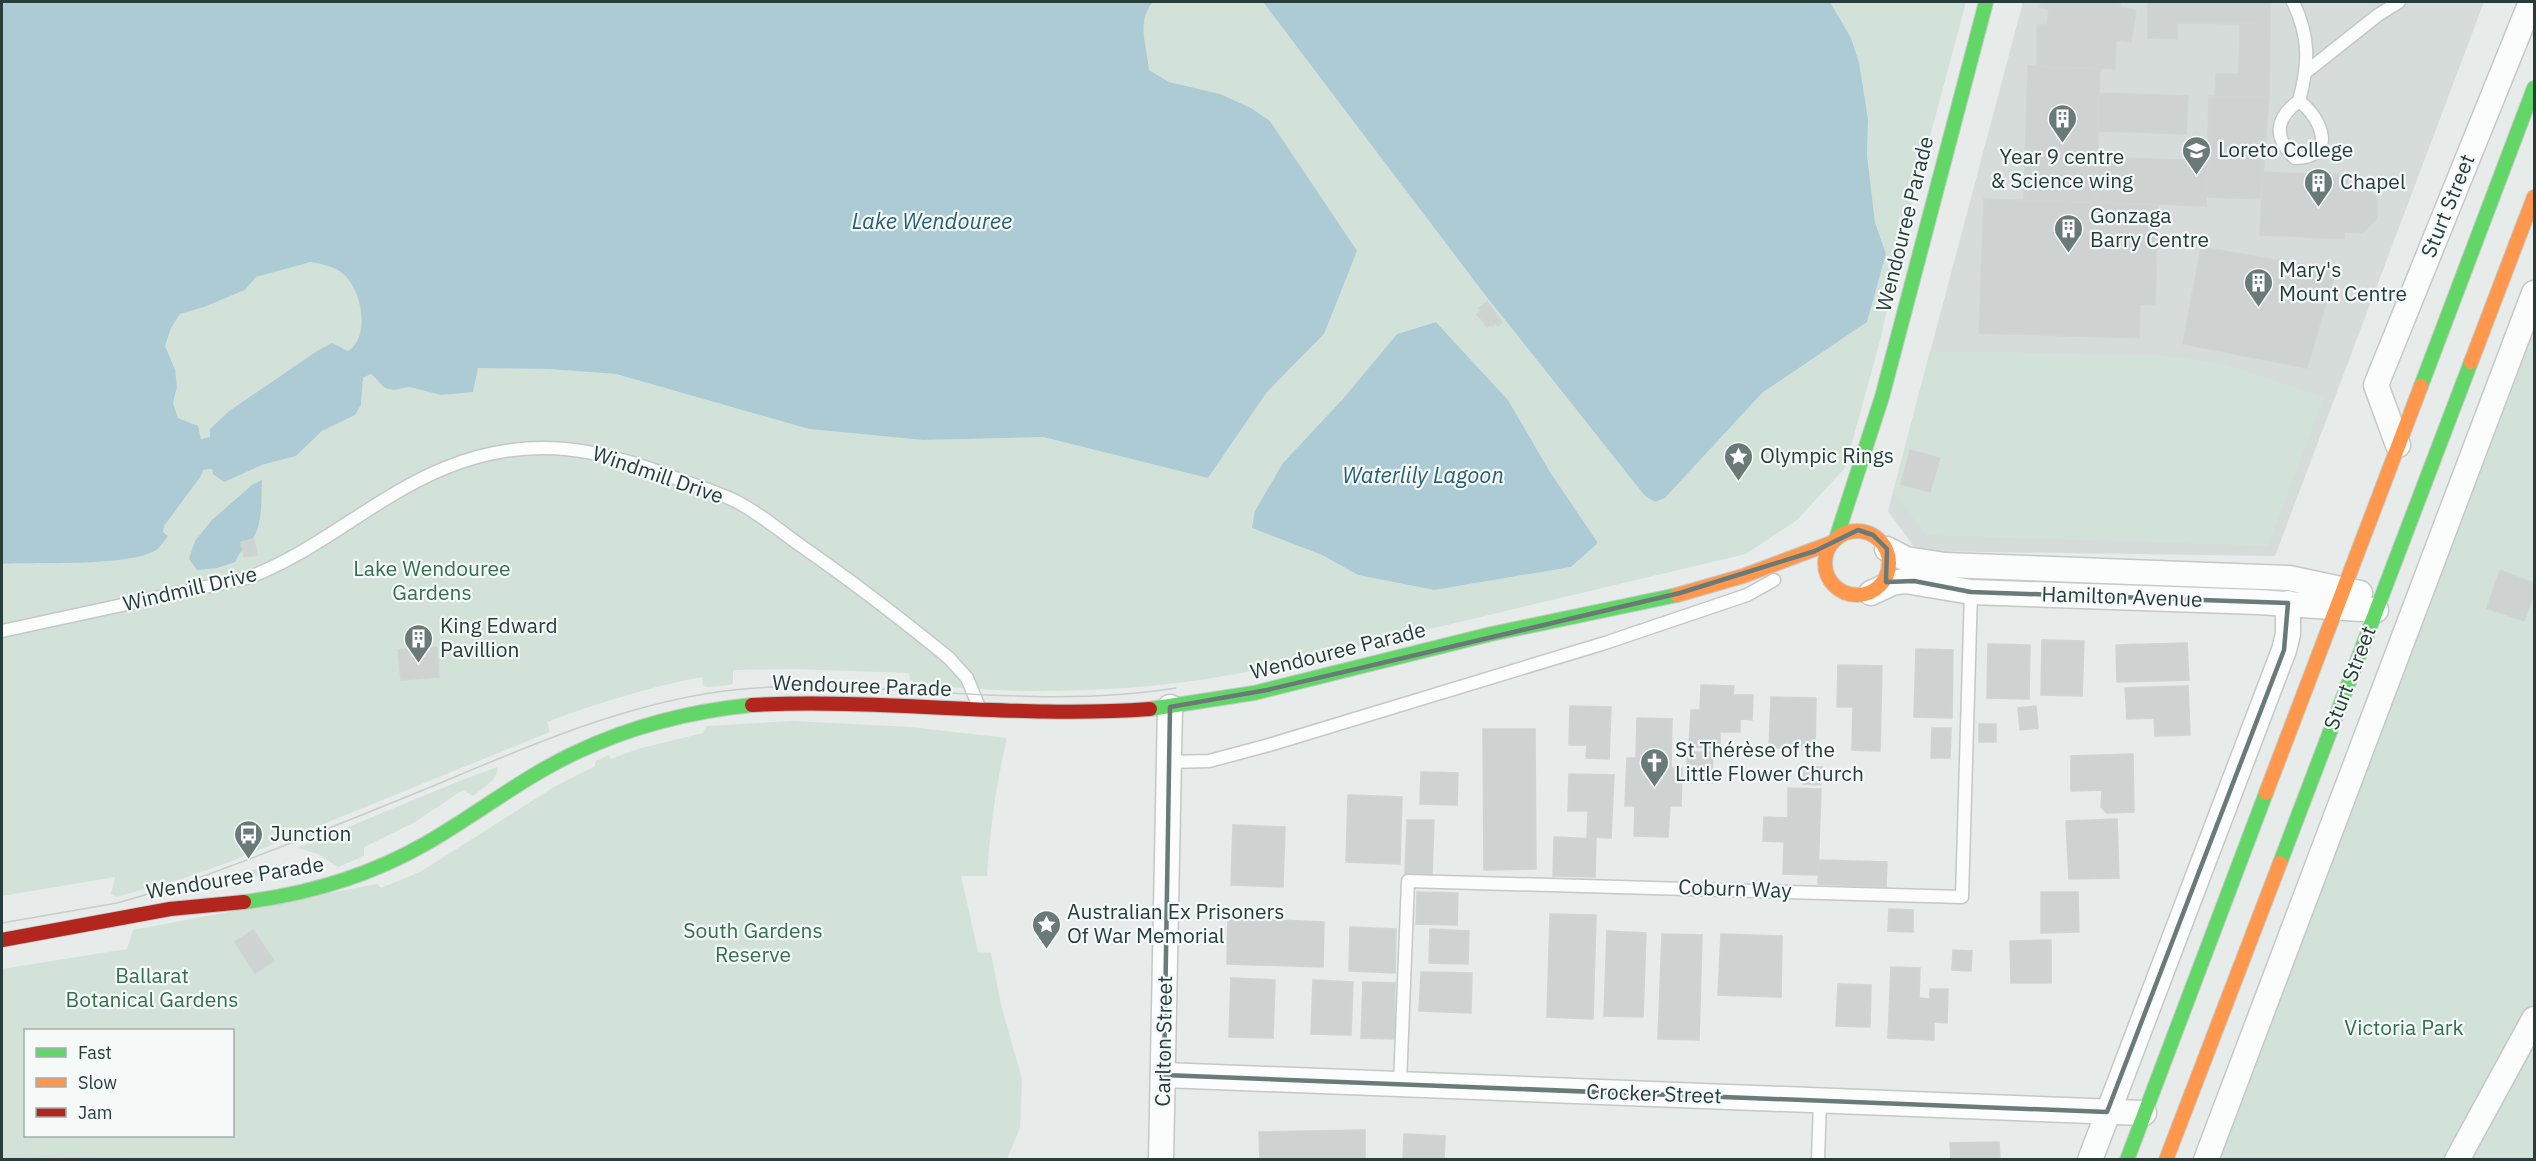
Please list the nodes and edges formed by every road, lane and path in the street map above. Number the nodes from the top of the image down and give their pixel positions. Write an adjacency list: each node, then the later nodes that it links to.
1 (1986, 2): 13 (street, Wendouree Parade)
2 (2293, 2): 5 (lane)
3 (2400, 2): 5 (lane)
4 (2531, 2): 12 (street, Sturt Street)
5 (2306, 72): 7 (lane)
6 (2535, 88): 12 (street, Sturt Street)
7 (2299, 101): 7 (lane)
8 (2535, 196): 10 (street, Sturt Street)
9 (2535, 293): 11 (street, Sturt Street)
10 (2477, 351): 11 (street); 26 (street, Sturt Street)
11 (2507, 366): 43 (street, Sturt Street)
12 (2398, 445): 24 (street, Sturt Street)
13 (1864, 456): 14 (street, Wendouree Parade); 16 (street, Wendouree Parade)
14 (1868, 483)
15 (1874, 519): 17 (street)
16 (1833, 541): 17 (street); 18 (street, Wendouree Parade); 21 (street)
17 (1886, 547): 23 (street); 24 (street, Hamilton Avenue)
18 (1752, 574): 19 (street, Wendouree Parade); 28 (street, Wendouree Parade)
19 (1786, 576): 30 (lane, Wendouree Parade)
20 (1815, 579): 21 (street)
21 (1836, 588): 23 (street)
22 (1971, 592): 23 (street, Hamilton Avenue); 25 (street, Hamilton Avenue); 34 (lane, Coburn Way)
23 (1871, 593)
24 (2340, 598): 25 (street, Hamilton Avenue); 26 (street, Hamilton Avenue); 37 (street, Sturt Street)
25 (2288, 603): 36 (street)
26 (2378, 605): 42 (street, Sturt Street)
27 (2, 631): 29 (lane, Windmill Drive)
28 (1170, 707): 29 (street, Wendouree Parade); 30 (street, Carlton Street)
29 (980, 711): 31 (street, Wendouree Parade)
30 (1168, 762): 33 (street, Carlton Street)
31 (2, 940)
32 (2535, 1019): 44 (street)
33 (1164, 1075): 34 (street, Crocker Street); 38 (street, Carlton Street)
34 (1400, 1084): 35 (street, Crocker Street)
35 (1820, 1101): 36 (street, Crocker Street); 39 (lane)
36 (2107, 1112): 37 (street, Crocker Street); 40 (street)
37 (2144, 1113): 41 (street, Sturt Street)
38 (1161, 1160)
39 (1818, 1160)
40 (2090, 1160)
41 (2127, 1160)
42 (2166, 1160)
43 (2206, 1160)
44 (2457, 1160)

